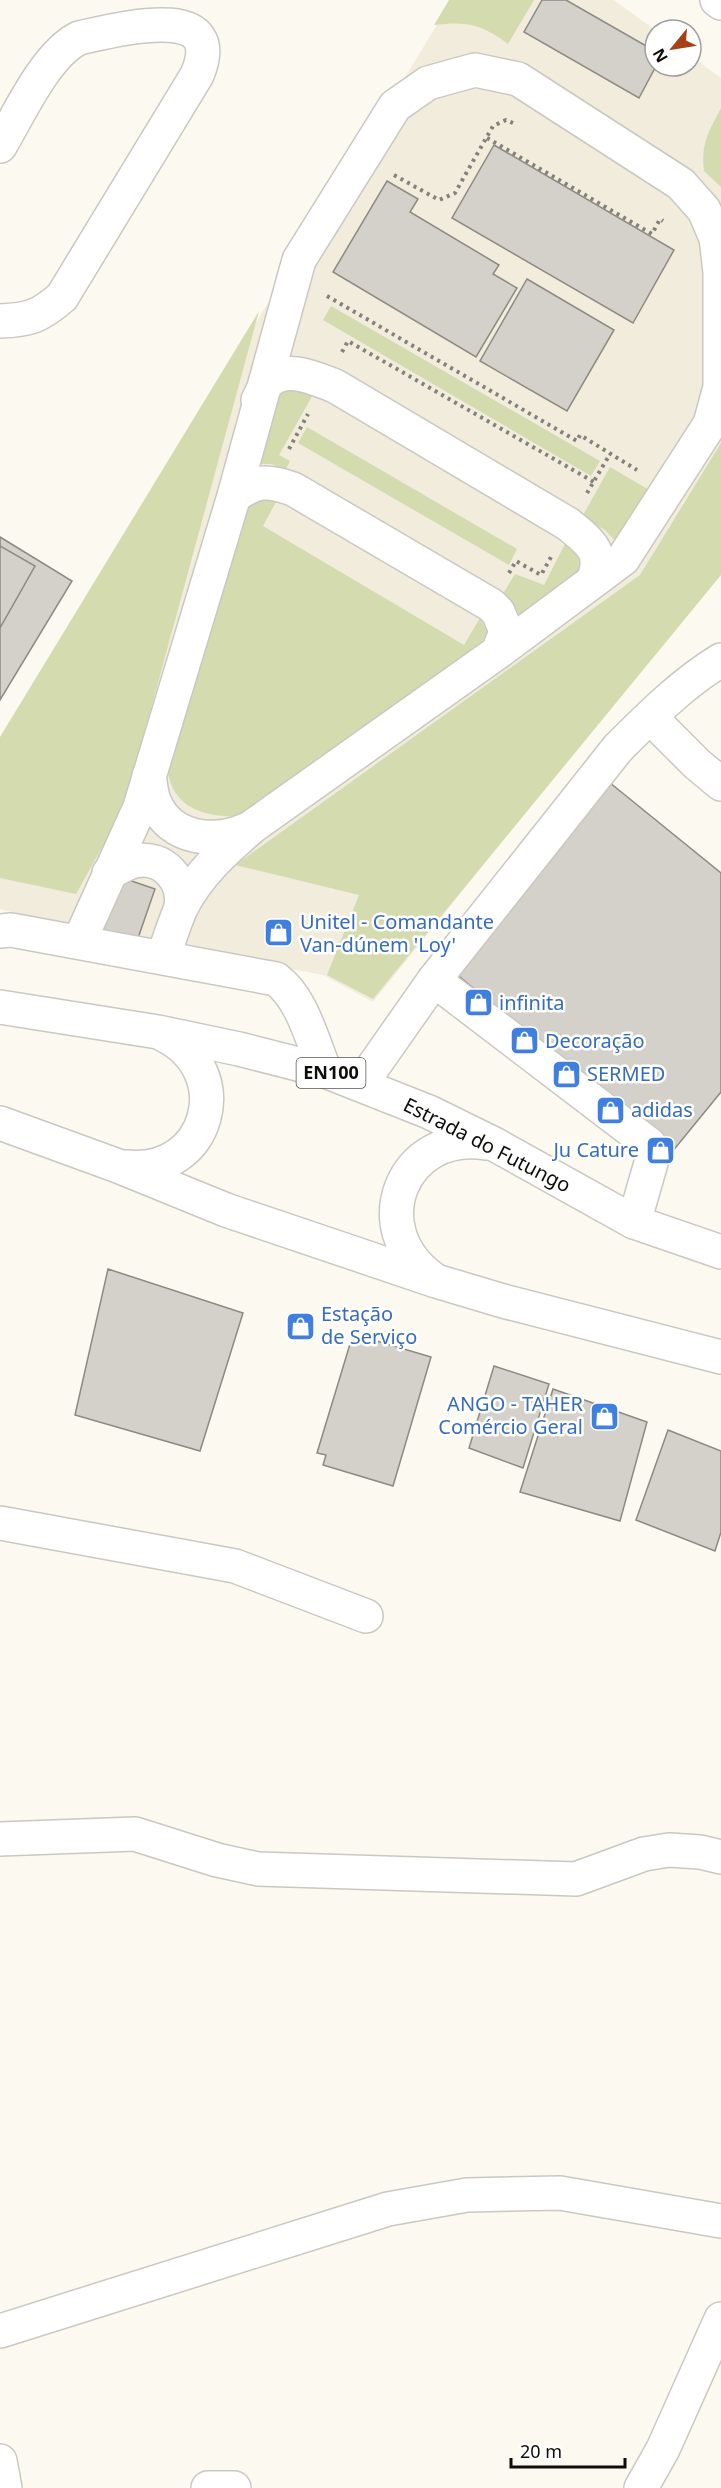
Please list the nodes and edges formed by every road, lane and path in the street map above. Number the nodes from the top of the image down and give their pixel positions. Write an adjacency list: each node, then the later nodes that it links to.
1 (717, 0): 2 (main road)
2 (721, 3)
3 (513, 123): 4 (path)
4 (487, 138): 6 (path); 7 (path)
5 (0, 146): 9 (main road)
6 (388, 175)
7 (667, 224)
8 (327, 296): 13 (path)
9 (0, 321)
10 (340, 354): 15 (path)
11 (258, 400): 17 (main road); 18 (main road); 19 (main road)
12 (312, 407): 16 (path)
13 (610, 454): 14 (path); 15 (path)
14 (638, 471)
15 (594, 482): 18 (path)
16 (284, 486): 17 (main road); 20 (main road)
17 (234, 496): 24 (main road)
18 (562, 536): 19 (main road); 20 (path)
19 (593, 581): 21 (main road)
20 (491, 605): 21 (main road)
21 (498, 652): 26 (main road)
22 (721, 660): 23 (main road)
23 (650, 717): 25 (main road); 32 (main road)
24 (149, 776): 26 (main road); 27 (main road)
25 (721, 784)
26 (253, 826): 28 (main road)
27 (109, 873): 28 (main road); 30 (main road)
28 (181, 907): 31 (main road)
29 (0, 931): 30 (main road)
30 (79, 942): 31 (main road)
31 (163, 957): 35 (main road)
32 (435, 980): 36 (main road); 40 (main road)
33 (0, 1007): 34 (main road, Estrada do Futungo / EN100)
34 (158, 1032): 35 (main road, Estrada do Futungo / EN100); 39 (main road)
35 (325, 1071): 36 (main road, Estrada do Futungo / EN100)
36 (361, 1084): 38 (main road, Estrada do Futungo / EN100)
37 (0, 1123): 39 (main road)
38 (494, 1144): 40 (main road, Estrada do Futungo / EN100); 42 (main road)
39 (118, 1166): 42 (main road)
40 (634, 1222): 41 (main road, Estrada do Futungo / EN100)
41 (721, 1252)
42 (436, 1281): 43 (main road)
43 (721, 1357)
44 (0, 1523): 45 (main road)
45 (366, 1616)
46 (0, 1839): 47 (main road)
47 (721, 1857)
48 (721, 2221): 50 (main road)
49 (721, 2319): 55 (main road)
50 (0, 2331)
51 (0, 2461): 52 (main road)
52 (5, 2488)
53 (208, 2488): 54 (main road)
54 (234, 2488)
55 (641, 2488)

